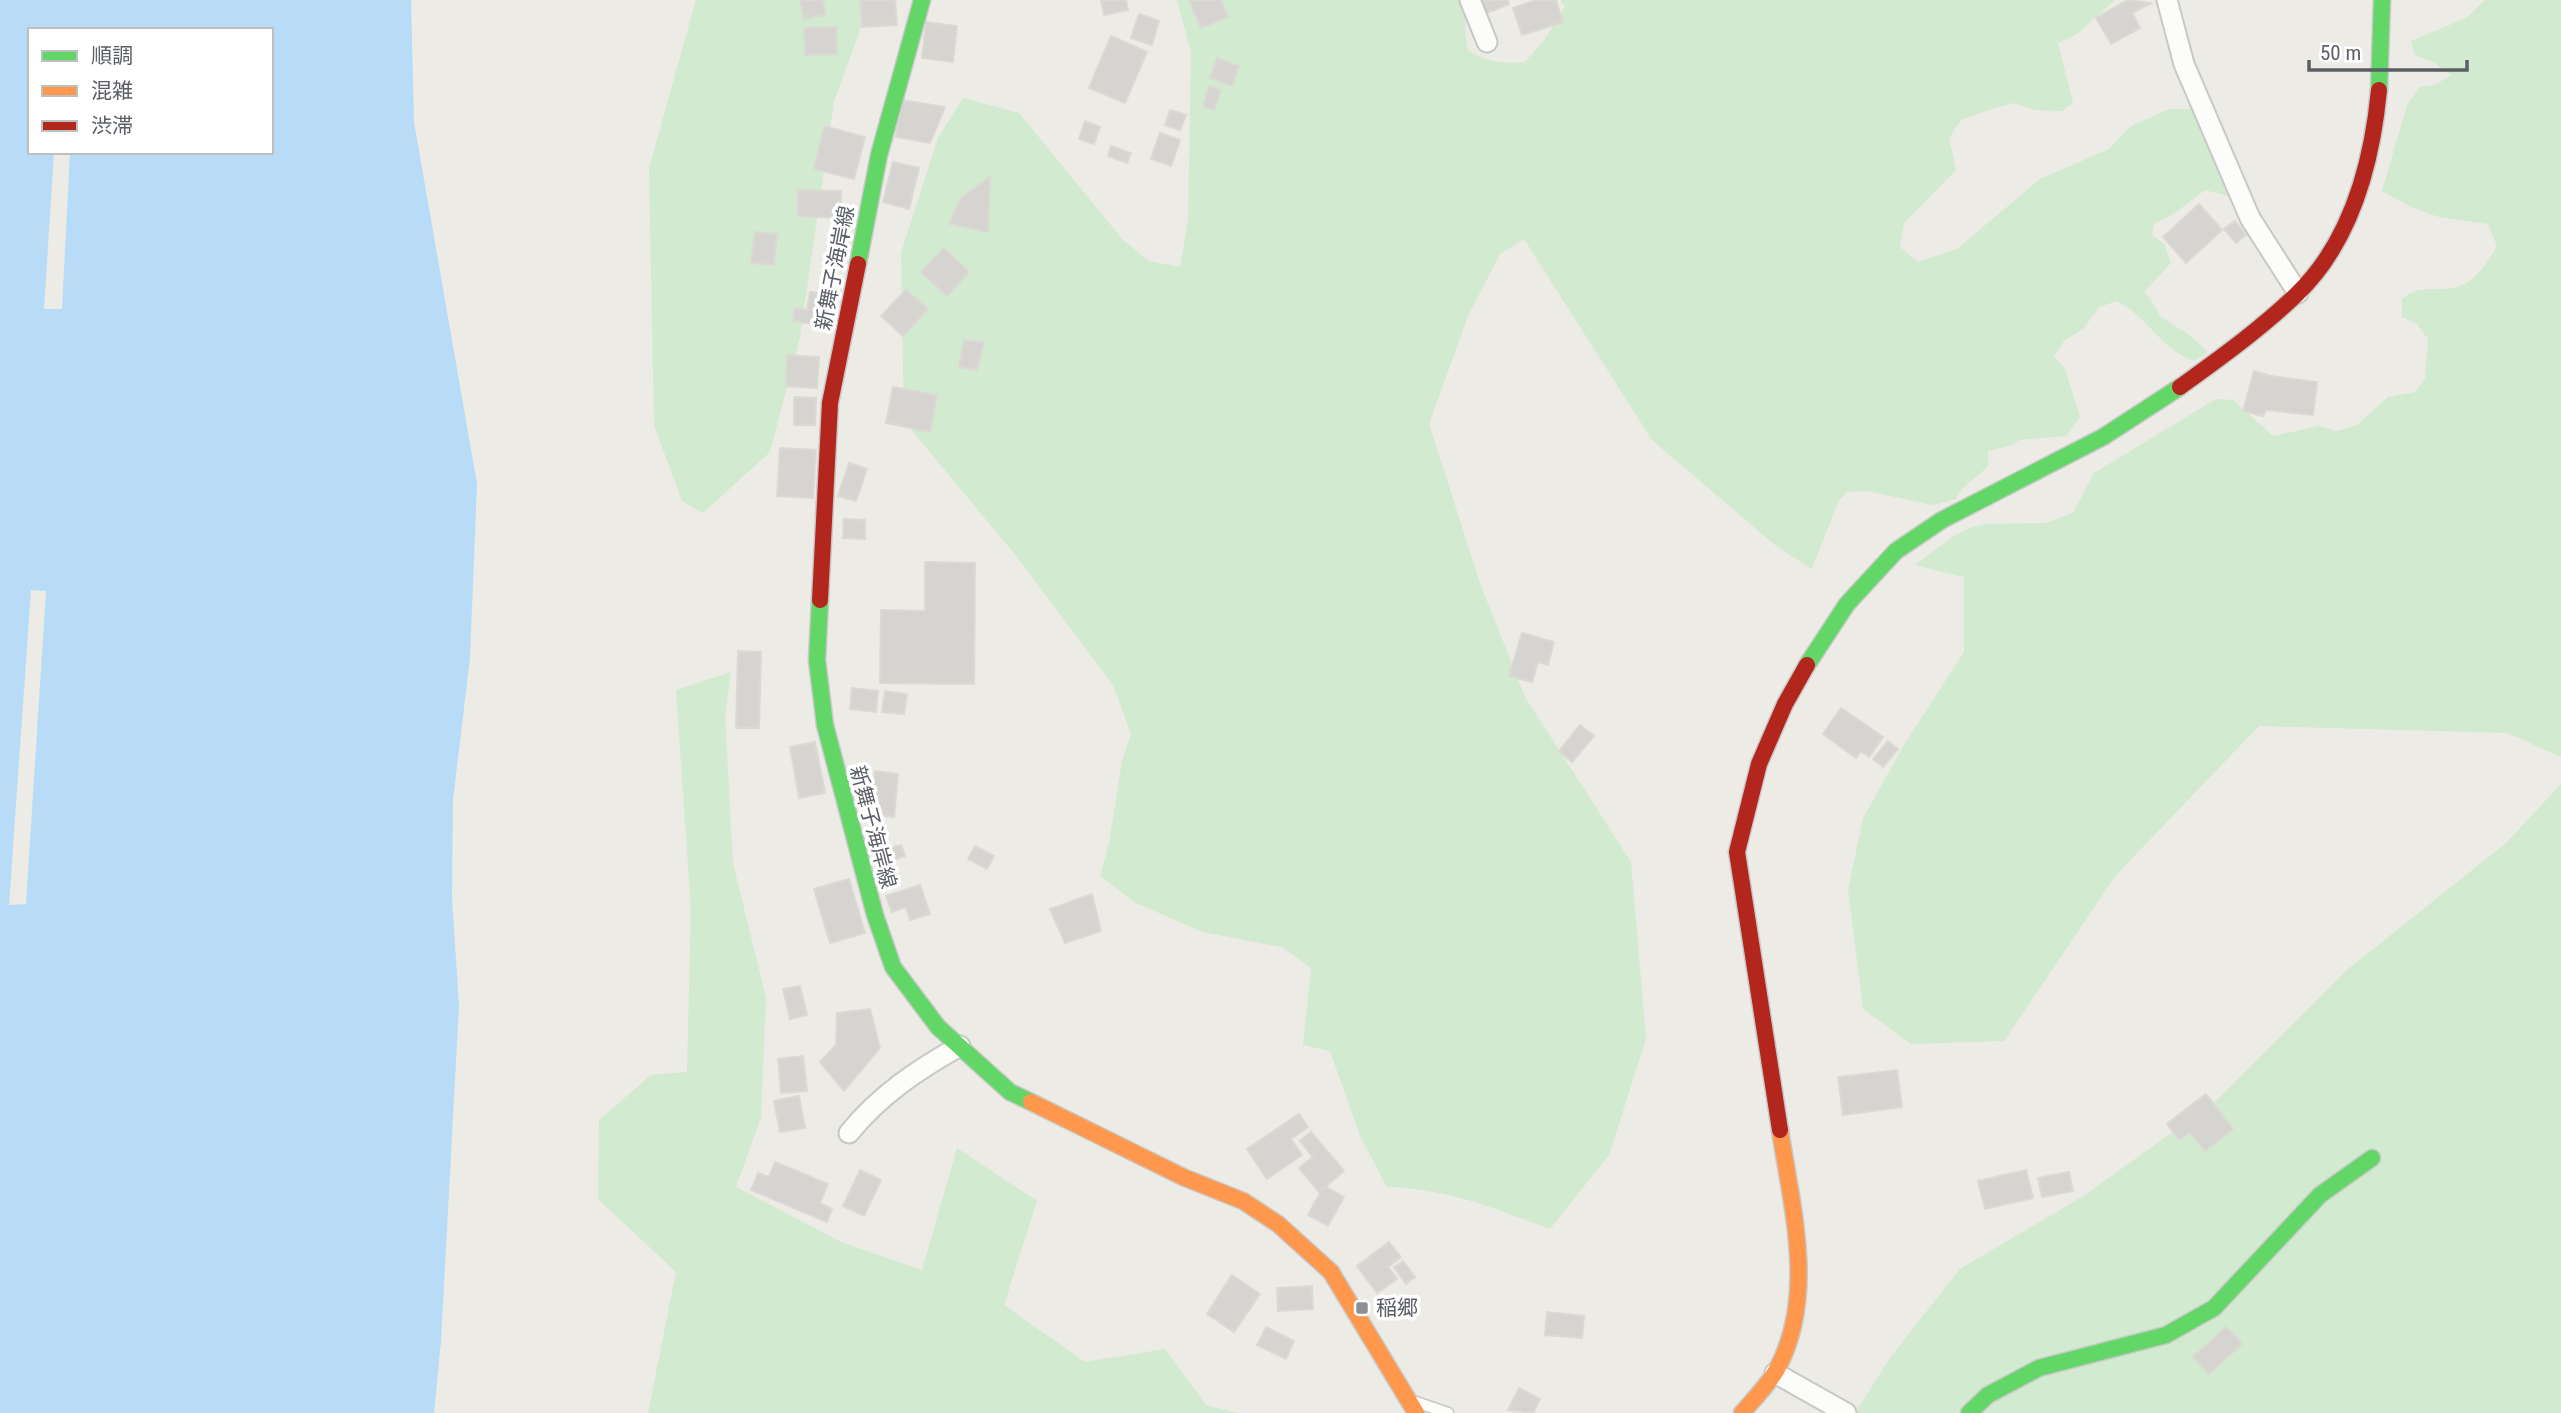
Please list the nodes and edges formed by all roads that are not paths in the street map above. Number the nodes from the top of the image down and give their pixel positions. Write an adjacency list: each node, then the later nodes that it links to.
1 (922, 0): 7 (street, 新舞子海岸線)
2 (1470, 0): 5 (street)
3 (2167, 0): 6 (street)
4 (2382, 0): 6 (street)
5 (1487, 42)
6 (2298, 293): 10 (street)
7 (960, 1046): 8 (street); 11 (street, 新舞子海岸線)
8 (849, 1133)
9 (2372, 1158): 15 (street)
10 (1775, 1373): 13 (street); 14 (street)
11 (1412, 1407): 12 (lane)
12 (1448, 1413)
13 (1742, 1413)
14 (1846, 1413)
15 (1969, 1413)

